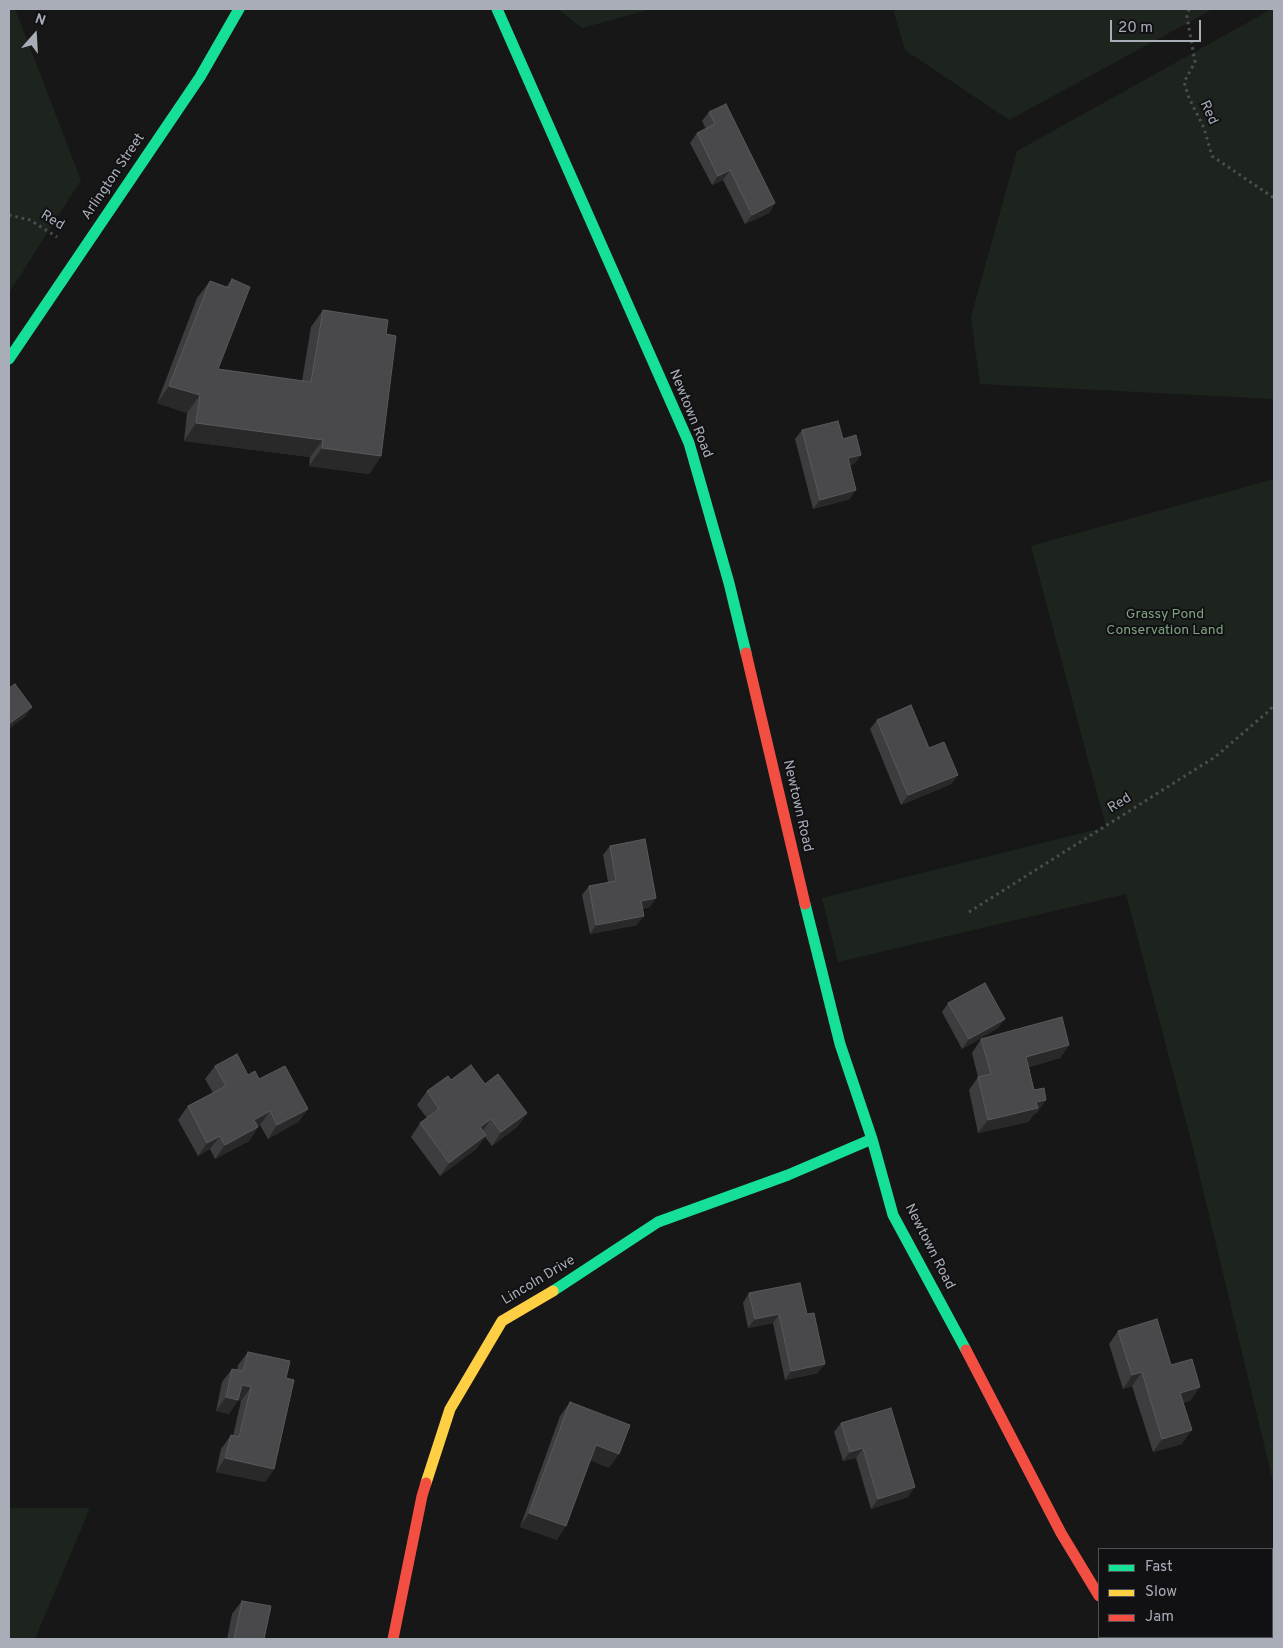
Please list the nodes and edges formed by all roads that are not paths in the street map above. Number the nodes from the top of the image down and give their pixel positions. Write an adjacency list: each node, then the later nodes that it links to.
1 (239, 9): 3 (street, Arlington Street)
2 (497, 9): 4 (street, Newtown Road)
3 (9, 359)
4 (872, 1140): 5 (street, Newtown Road); 6 (street, Lincoln Drive)
5 (1098, 1594)
6 (393, 1639)

